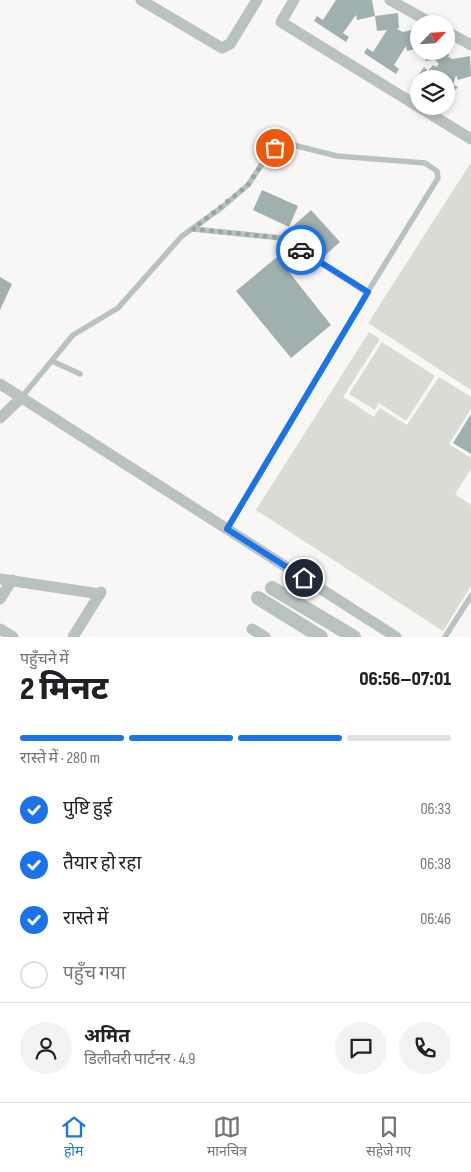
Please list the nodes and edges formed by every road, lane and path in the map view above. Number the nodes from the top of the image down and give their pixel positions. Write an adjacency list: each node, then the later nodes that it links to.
1 (141, 0): 2 (street)
2 (257, 0)
3 (294, 0): 8 (street)
4 (390, 0): 5 (street)
5 (417, 15)
6 (455, 36): 7 (street)
7 (471, 45)
8 (471, 138)
9 (193, 229): 10 (lane); 10 (lane); 11 (lane)
10 (368, 292): 16 (lane)
11 (52, 361): 12 (lane); 14 (lane)
12 (80, 374)
13 (0, 384): 14 (street)
14 (21, 398): 15 (street); 16 (street)
15 (0, 418)
16 (227, 529): 29 (street)
17 (6, 580): 20 (street); 25 (street)
18 (272, 588): 21 (street); 28 (street)
19 (471, 596): 30 (lane)
20 (0, 598)
21 (258, 598): 27 (street)
22 (0, 629): 24 (street)
23 (252, 629): 26 (street)
24 (13, 637)
25 (73, 637)
26 (265, 637)
27 (321, 637)
28 (354, 637)
29 (396, 637)
30 (445, 637)

